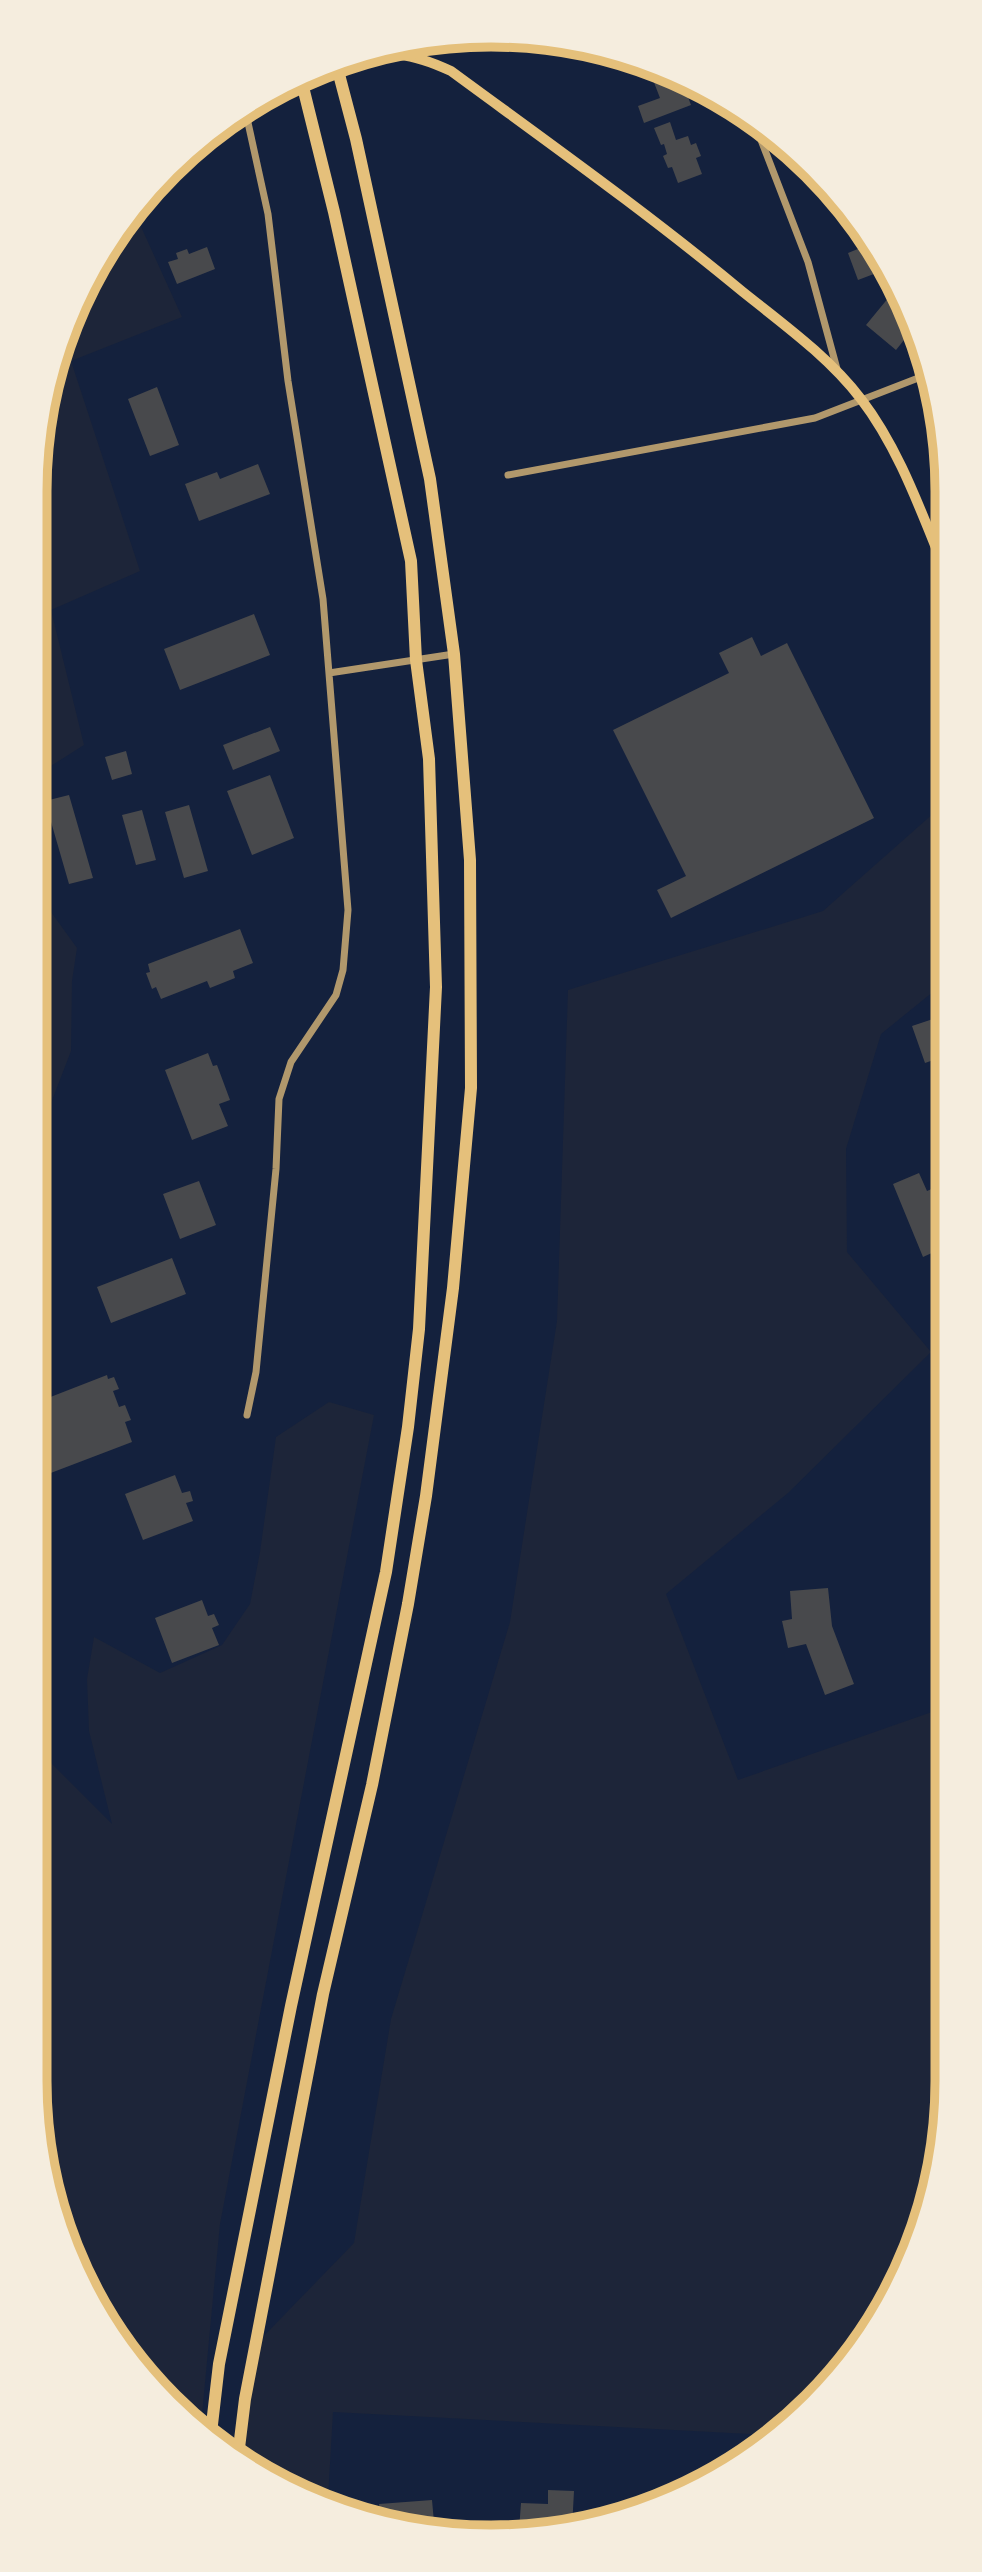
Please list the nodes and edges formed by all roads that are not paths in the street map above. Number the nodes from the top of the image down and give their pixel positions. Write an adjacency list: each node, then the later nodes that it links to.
1 (410, 55): 6 (main road)
2 (341, 74): 11 (highway)
3 (304, 89): 12 (highway)
4 (247, 120): 13 (street)
5 (760, 139): 6 (street)
6 (838, 373): 8 (main road)
7 (920, 377): 8 (street)
8 (862, 399): 9 (street); 10 (main road)
9 (508, 475)
10 (935, 546)
11 (454, 654): 12 (street); 16 (highway)
12 (416, 660): 13 (street); 15 (highway)
13 (329, 673): 14 (street)
14 (247, 1415)
15 (212, 2426)
16 (240, 2447)

